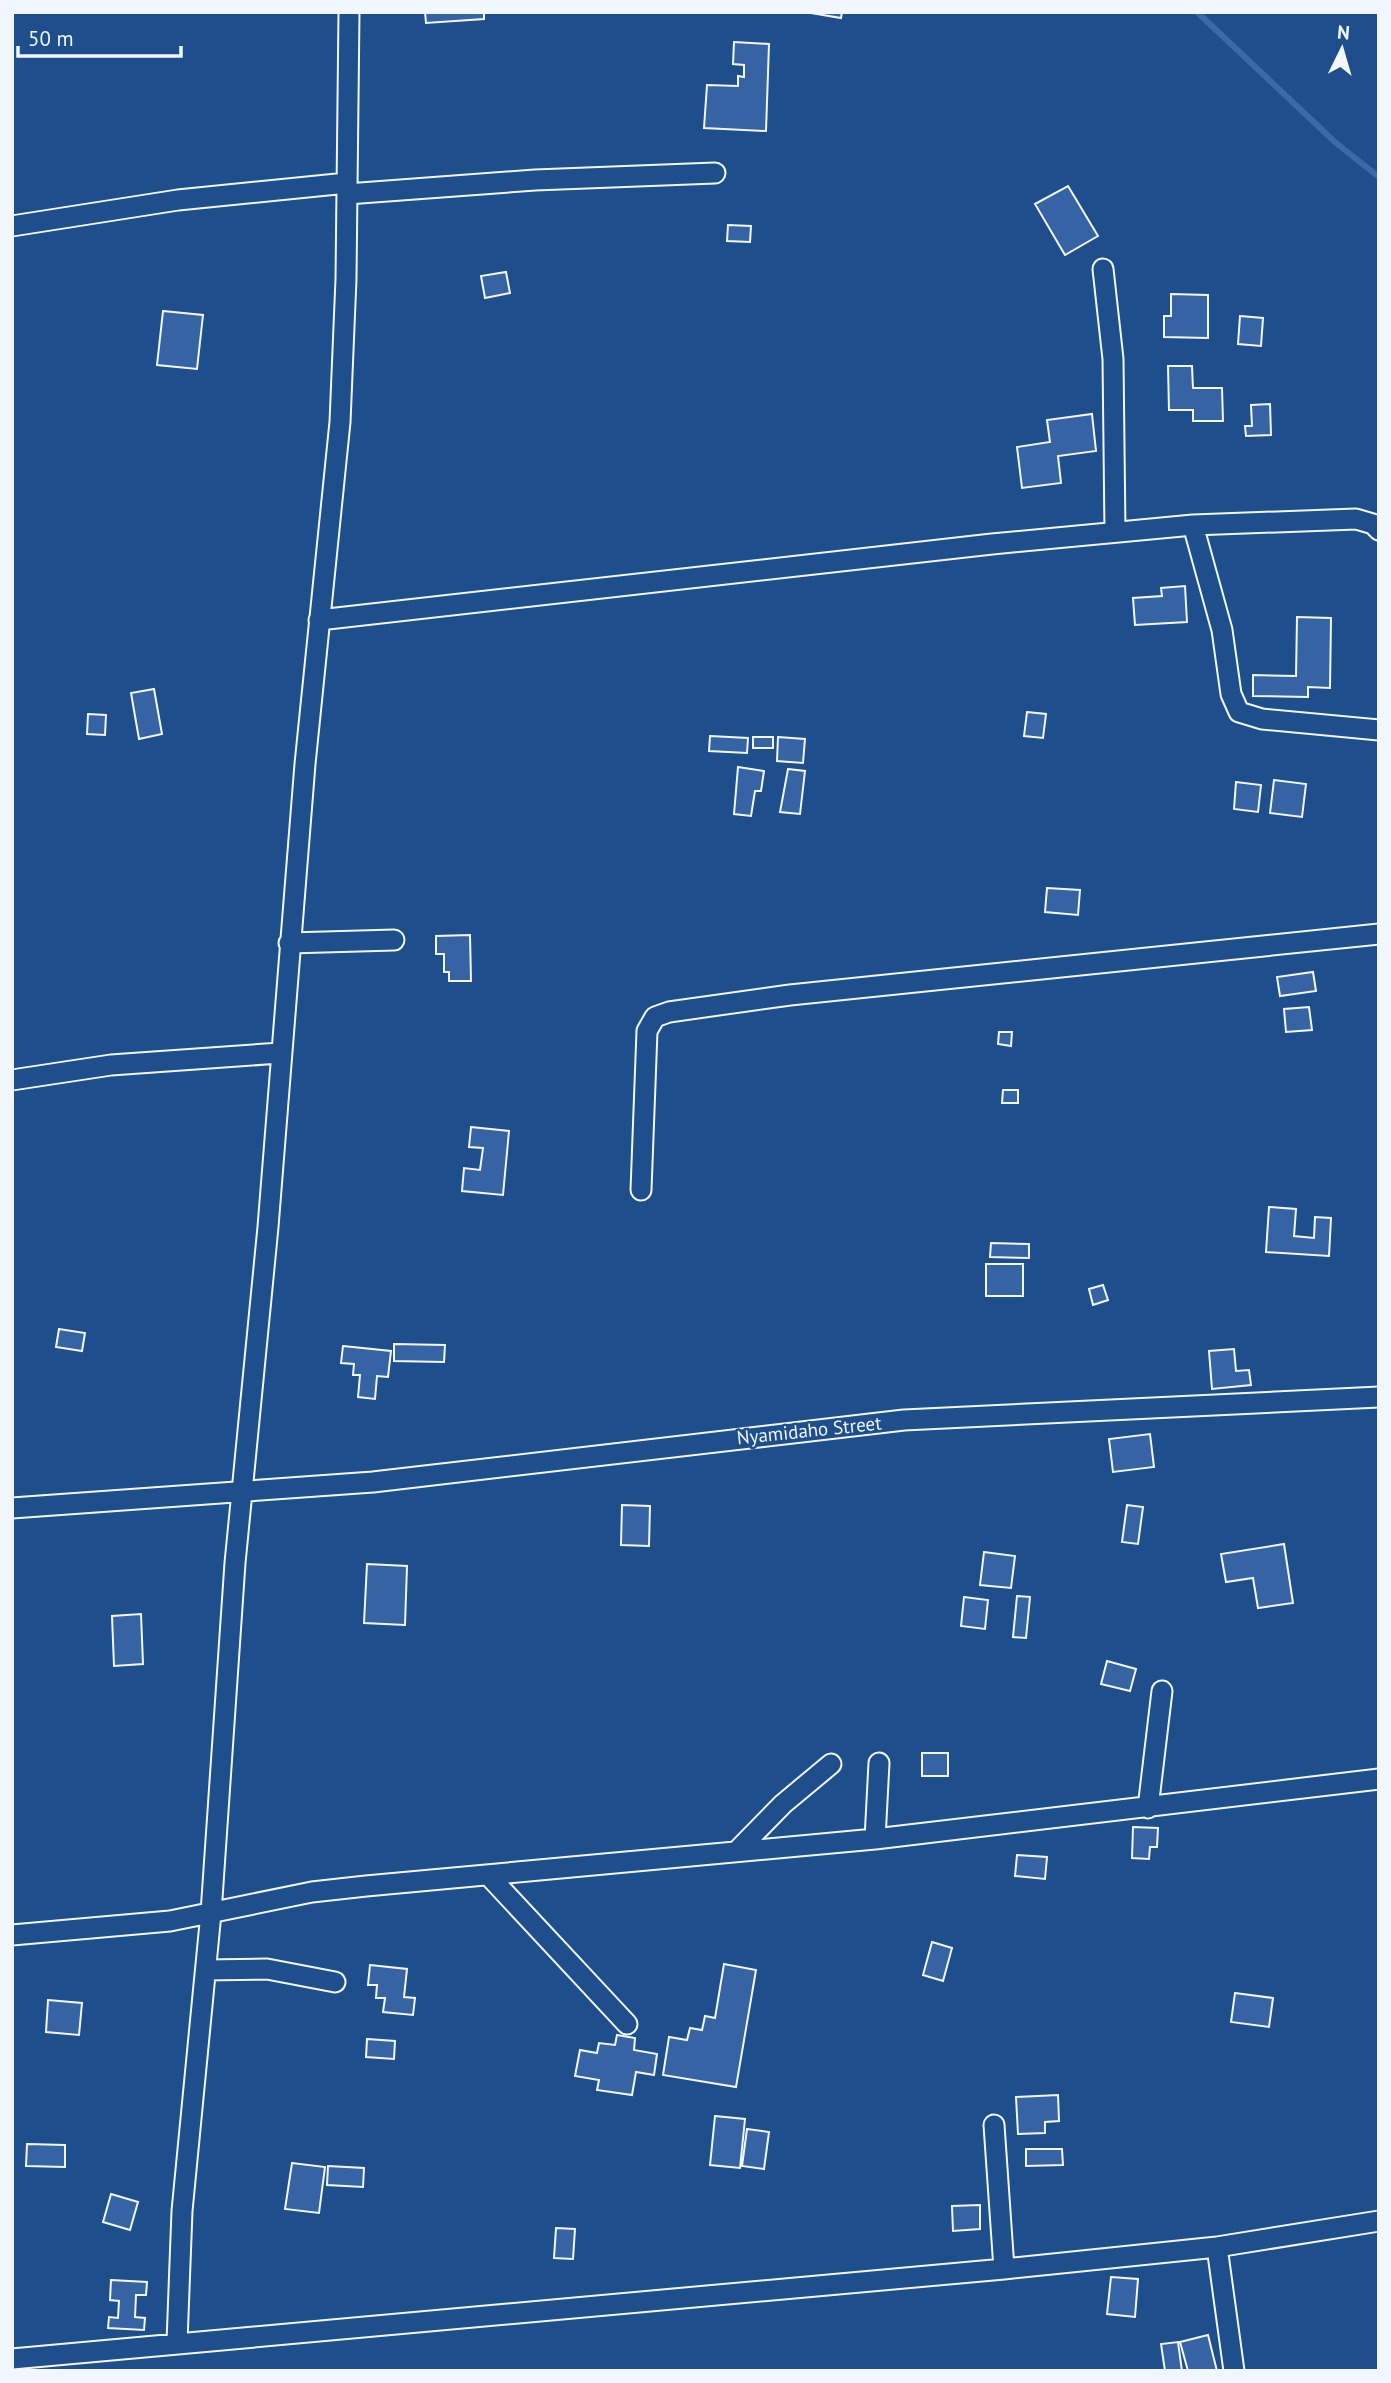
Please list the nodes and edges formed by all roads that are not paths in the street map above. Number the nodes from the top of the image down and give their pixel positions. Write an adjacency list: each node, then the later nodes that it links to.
1 (349, 12): 3 (street)
2 (715, 173): 3 (street)
3 (347, 188): 4 (street); 9 (street)
4 (12, 226)
5 (1103, 269): 8 (street)
6 (1193, 525): 7 (street); 8 (street); 10 (street)
7 (1379, 530)
8 (1115, 532): 9 (street)
9 (319, 620): 13 (street)
10 (1379, 730)
11 (1379, 934): 16 (street)
12 (394, 940): 13 (street)
13 (289, 943): 14 (street)
14 (280, 1053): 15 (street); 18 (street)
15 (12, 1080)
16 (641, 1190)
17 (1379, 1397): 18 (street, Nyamidaho Street)
18 (241, 1489): 19 (street, Nyamidaho Street); 28 (street)
19 (12, 1508)
20 (1162, 1691): 24 (street)
21 (879, 1763): 25 (street)
22 (831, 1764): 26 (street)
23 (1379, 1779): 24 (street)
24 (1148, 1808): 25 (street)
25 (875, 1839): 26 (street)
26 (737, 1851): 27 (street)
27 (489, 1877): 28 (street); 32 (street)
28 (211, 1913): 29 (street); 30 (street)
29 (12, 1935)
30 (206, 1970): 31 (street); 37 (street)
31 (335, 1982)
32 (627, 2024)
33 (993, 2125): 36 (street)
34 (1379, 2221): 35 (street)
35 (1217, 2247): 36 (street); 39 (street)
36 (1004, 2269): 37 (street)
37 (177, 2342): 38 (street)
38 (12, 2359)
39 (1234, 2371)

